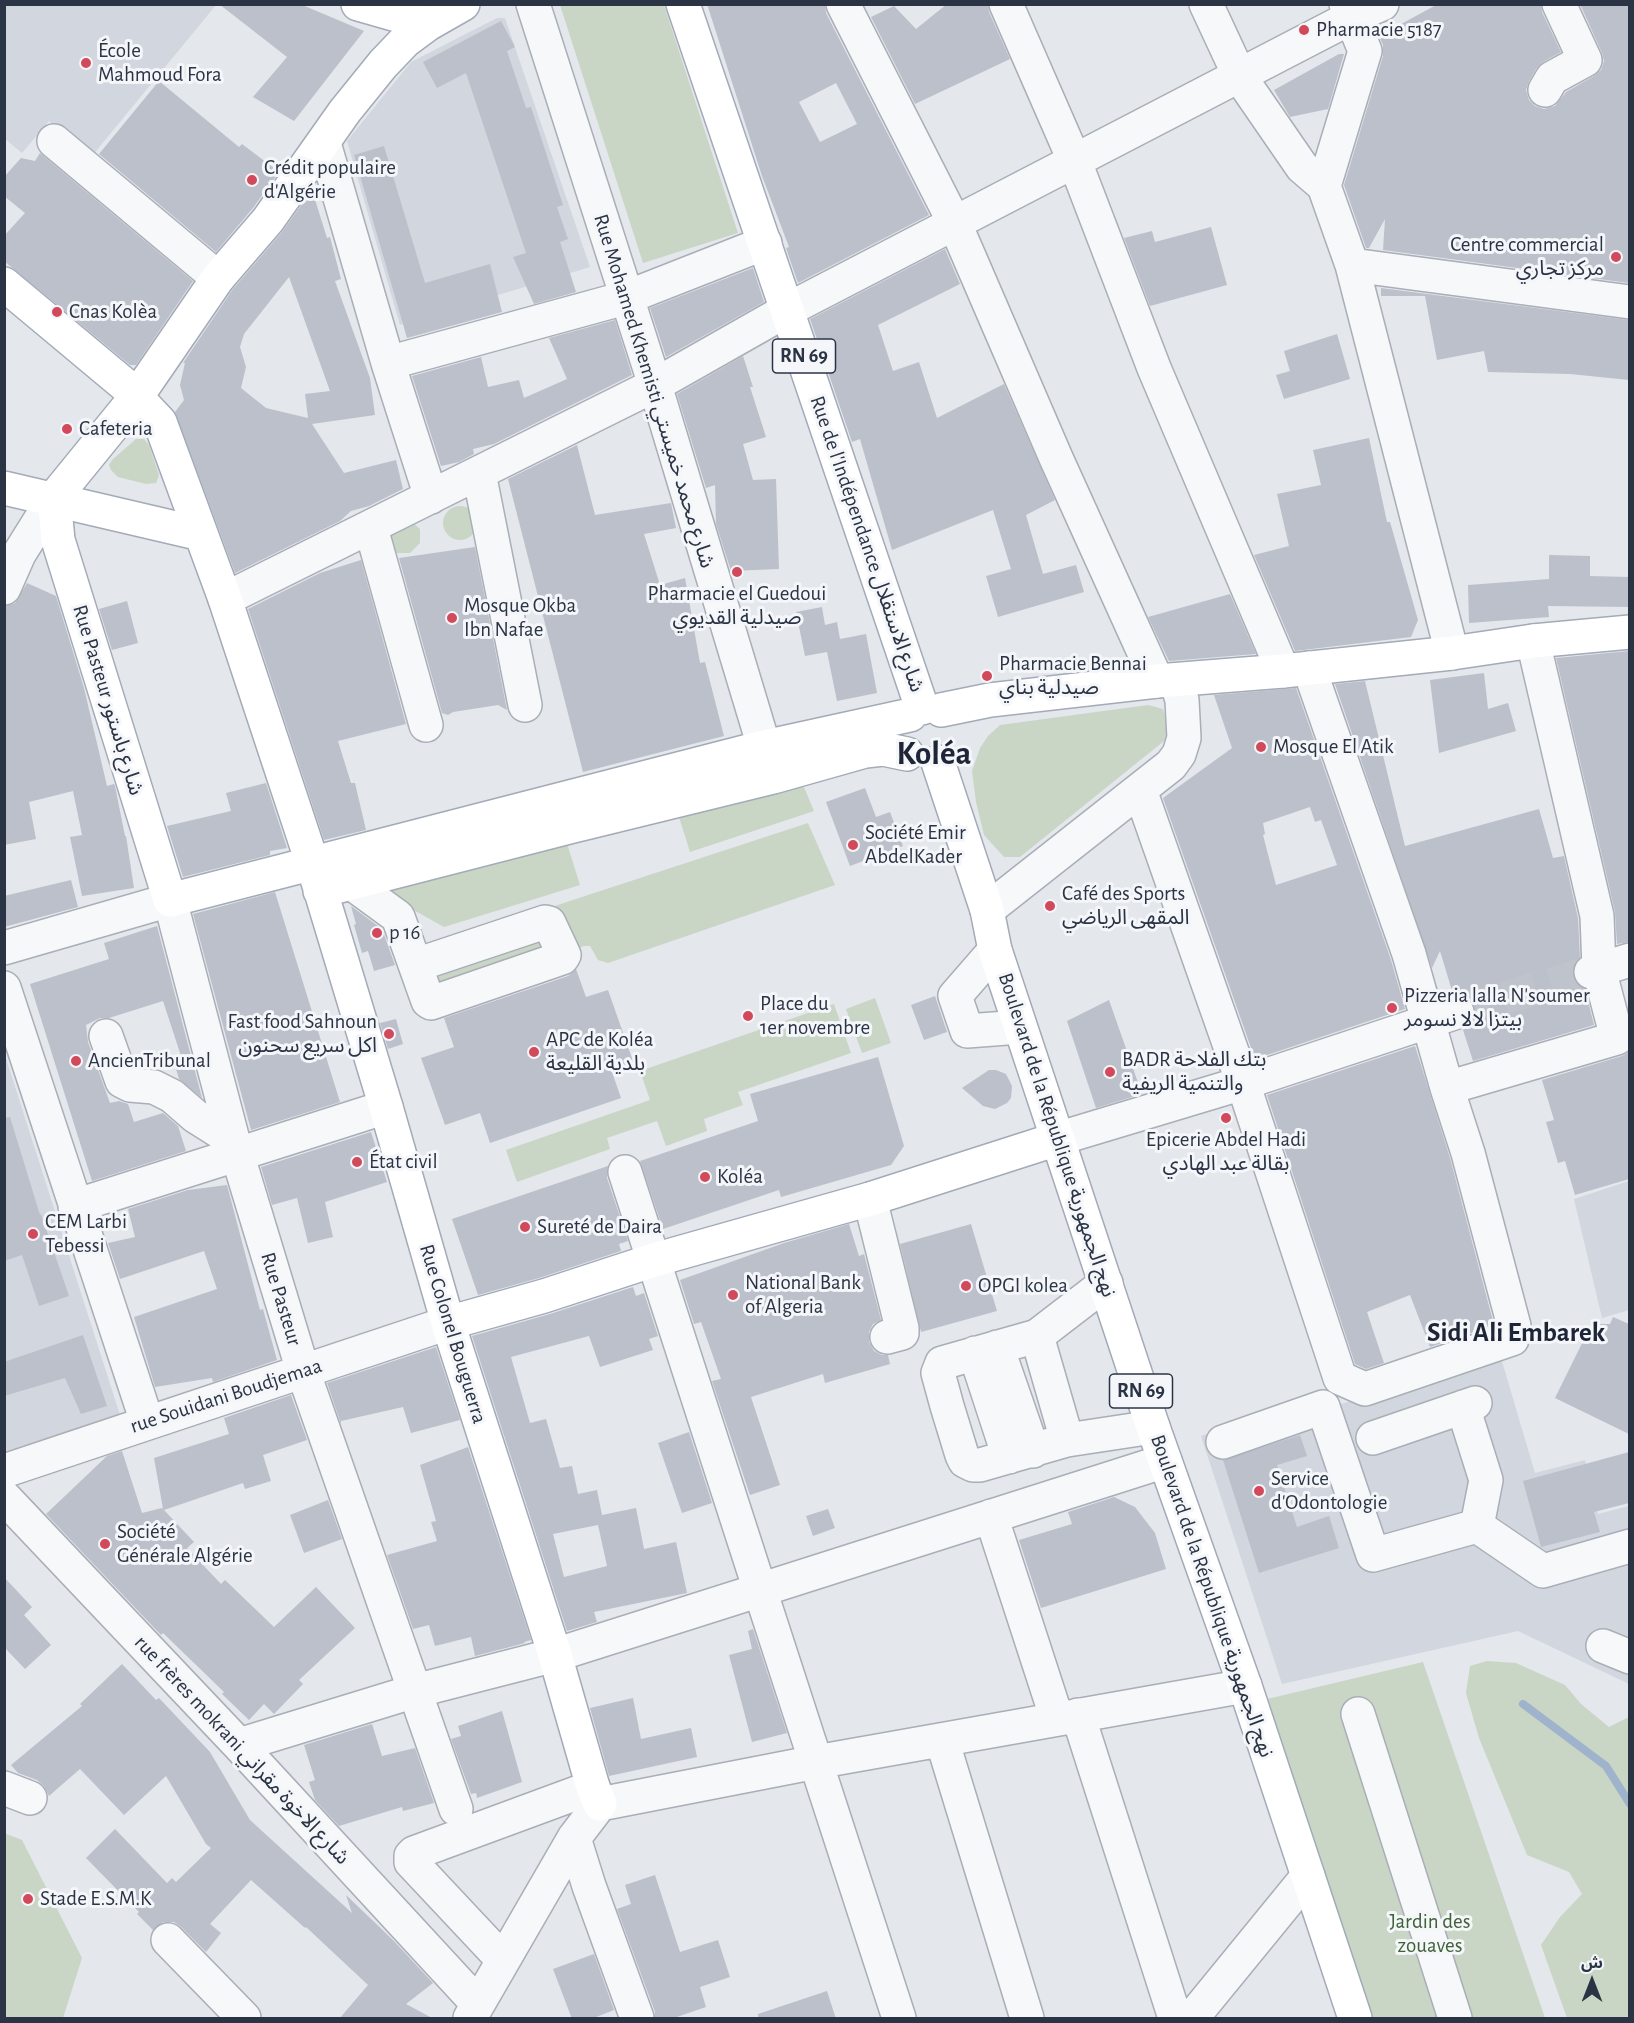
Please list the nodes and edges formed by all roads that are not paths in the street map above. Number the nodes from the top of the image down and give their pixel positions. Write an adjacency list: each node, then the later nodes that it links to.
1 (358, 4): 11 (main road)
2 (463, 4): 11 (main road)
3 (533, 4): 23 (street, Rue Mohamed Khemisti شارع محمد خميستي)
4 (683, 4): 19 (main road, Rue de l'Indépendance شارع الاستقلال / RN 69)
5 (843, 4): 18 (street)
6 (1006, 4): 16 (street)
7 (1206, 4): 12 (street)
8 (1382, 4): 10 (street)
9 (1559, 4): 13 (street)
10 (1348, 11): 12 (street); 17 (street)
11 (420, 14): 15 (main road)
12 (1240, 77): 16 (street); 17 (street)
13 (1545, 90)
14 (54, 141): 21 (street)
15 (324, 143): 21 (main road); 26 (street)
16 (1075, 162): 18 (street); 40 (street)
17 (1324, 186): 20 (street)
18 (955, 224): 25 (street); 41 (street)
19 (765, 243): 23 (street); 25 (main road, Rue de l'Indépendance شارع الاستقلال / RN 69)
20 (1352, 265): 24 (street); 39 (street)
21 (218, 278): 28 (main road)
22 (4, 284): 28 (main road, Rue Colonel Bouguerra)
23 (625, 298): 26 (street); 27 (street, Rue Mohamed Khemisti شارع محمد خميستي)
24 (1629, 302)
25 (789, 309): 27 (street); 43 (main road, Rue de l'Indépendance شارع الاستقلال / RN 69)
26 (388, 363): 31 (street)
27 (655, 385): 29 (street); 46 (street, Rue Mohamed Khemisti شارع محمد خميستي)
28 (137, 396): 32 (main road); 34 (main road, Rue Colonel Bouguerra)
29 (479, 473): 31 (street); 42 (street)
30 (4, 488): 32 (main road)
31 (431, 497): 33 (street)
32 (54, 498): 34 (main road); 35 (street); 49 (main road, Rue Pasteur شارع باستور)
33 (371, 528): 36 (street); 44 (street)
34 (201, 534): 36 (main road, Rue Colonel Bouguerra)
35 (4, 588)
36 (225, 599): 48 (main road, Rue Colonel Bouguerra)
37 (1629, 632): 38 (main road)
38 (1533, 641): 39 (main road); 55 (street)
39 (1452, 653): 40 (main road)
40 (1296, 669): 41 (main road); 57 (street)
41 (1166, 681): 43 (main road); 47 (street)
42 (525, 705)
43 (924, 711): 45 (main road); 45 (main road); 46 (main road)
44 (426, 725)
45 (922, 758): 46 (main road); 50 (main road, Boulevard de la République نهج الجمهورية / RN 69)
46 (769, 762): 48 (main road); 48 (main road)
47 (1140, 790): 50 (street); 60 (street)
48 (327, 879): 49 (main road); 54 (street); 62 (main road, Rue Colonel Bouguerra)
49 (170, 900): 51 (street); 64 (street, Rue Pasteur)
50 (987, 910): 52 (main road, Boulevard de la République نهج الجمهورية / RN 69)
51 (4, 948)
52 (996, 950): 58 (main road, Boulevard de la République نهج الجمهورية / RN 69); 58 (street)
53 (1629, 960): 55 (street)
54 (416, 965)
55 (1595, 970): 61 (street)
56 (4, 988): 67 (street)
57 (1443, 1016): 60 (street); 61 (street)
58 (1020, 1027): 63 (main road, Boulevard de la République نهج الجمهورية / RN 69)
59 (106, 1036): 64 (street)
60 (1243, 1083): 61 (street); 63 (street)
61 (1447, 1088)
62 (386, 1107): 64 (street); 70 (main road, Rue Colonel Bouguerra)
63 (1057, 1139): 66 (main road); 69 (main road, Boulevard de la République نهج الجمهورية / RN 69)
64 (235, 1147): 67 (street); 73 (street, Rue Pasteur)
65 (625, 1172): 68 (street)
66 (870, 1199): 68 (main road); 71 (street)
67 (75, 1206): 74 (street)
68 (654, 1260): 70 (main road); 85 (street)
69 (1106, 1283): 72 (street); 75 (main road, Boulevard de la République نهج الجمهورية / RN 69)
70 (448, 1323): 73 (street, rue Souidani Boudjemaa); 86 (main road, Rue Colonel Bouguerra)
71 (887, 1337)
72 (1008, 1344): 78 (street); 78 (street); 78 (street)
73 (303, 1371): 74 (street, rue Souidani Boudjemaa); 88 (street, Rue Pasteur)
74 (147, 1422): 80 (street, rue Souidani Boudjemaa)
75 (1153, 1427): 78 (street); 79 (main road, Boulevard de la République نهج الجمهورية / RN 69)
76 (1373, 1438): 83 (street)
77 (1223, 1442): 83 (street)
78 (1041, 1448)
79 (1165, 1461): 82 (street); 87 (main road, Boulevard de la République نهج الجمهورية / RN 69)
80 (4, 1471)
81 (4, 1497): 92 (street, rue frères mokrani شارع الاخوة مقراني)
82 (992, 1516): 85 (street); 90 (street)
83 (1478, 1526): 84 (street)
84 (1629, 1545)
85 (760, 1590): 86 (street); 93 (street)
86 (555, 1655): 88 (street); 94 (main road, Rue Colonel Bouguerra)
87 (1245, 1686): 90 (street); 97 (main road, Boulevard de la République نهج الجمهورية / RN 69)
88 (415, 1691): 92 (street); 95 (street, Rue Pasteur)
89 (1358, 1714): 110 (street)
90 (1067, 1717): 91 (street); 107 (street)
91 (942, 1740): 93 (street); 106 (street)
92 (239, 1746): 101 (street, rue frères mokrani شارع الاخوة مقراني)
93 (816, 1762): 94 (street); 105 (street)
94 (597, 1796): 96 (street); 98 (street)
95 (456, 1809)
96 (574, 1838): 100 (street); 104 (street)
97 (1308, 1876): 108 (street); 109 (main road, Boulevard de la République نهج الجمهورية / RN 69)
98 (473, 1928): 100 (street); 101 (street)
99 (168, 1940): 103 (street)
100 (503, 1960): 102 (street)
101 (438, 1961): 102 (street, rue frères mokrani شارع الاخوة مقراني)
102 (474, 2011)
103 (244, 2019)
104 (637, 2019)
105 (898, 2019)
106 (1027, 2019)
107 (1175, 2019)
108 (1192, 2019)
109 (1354, 2019)
110 (1455, 2019)

